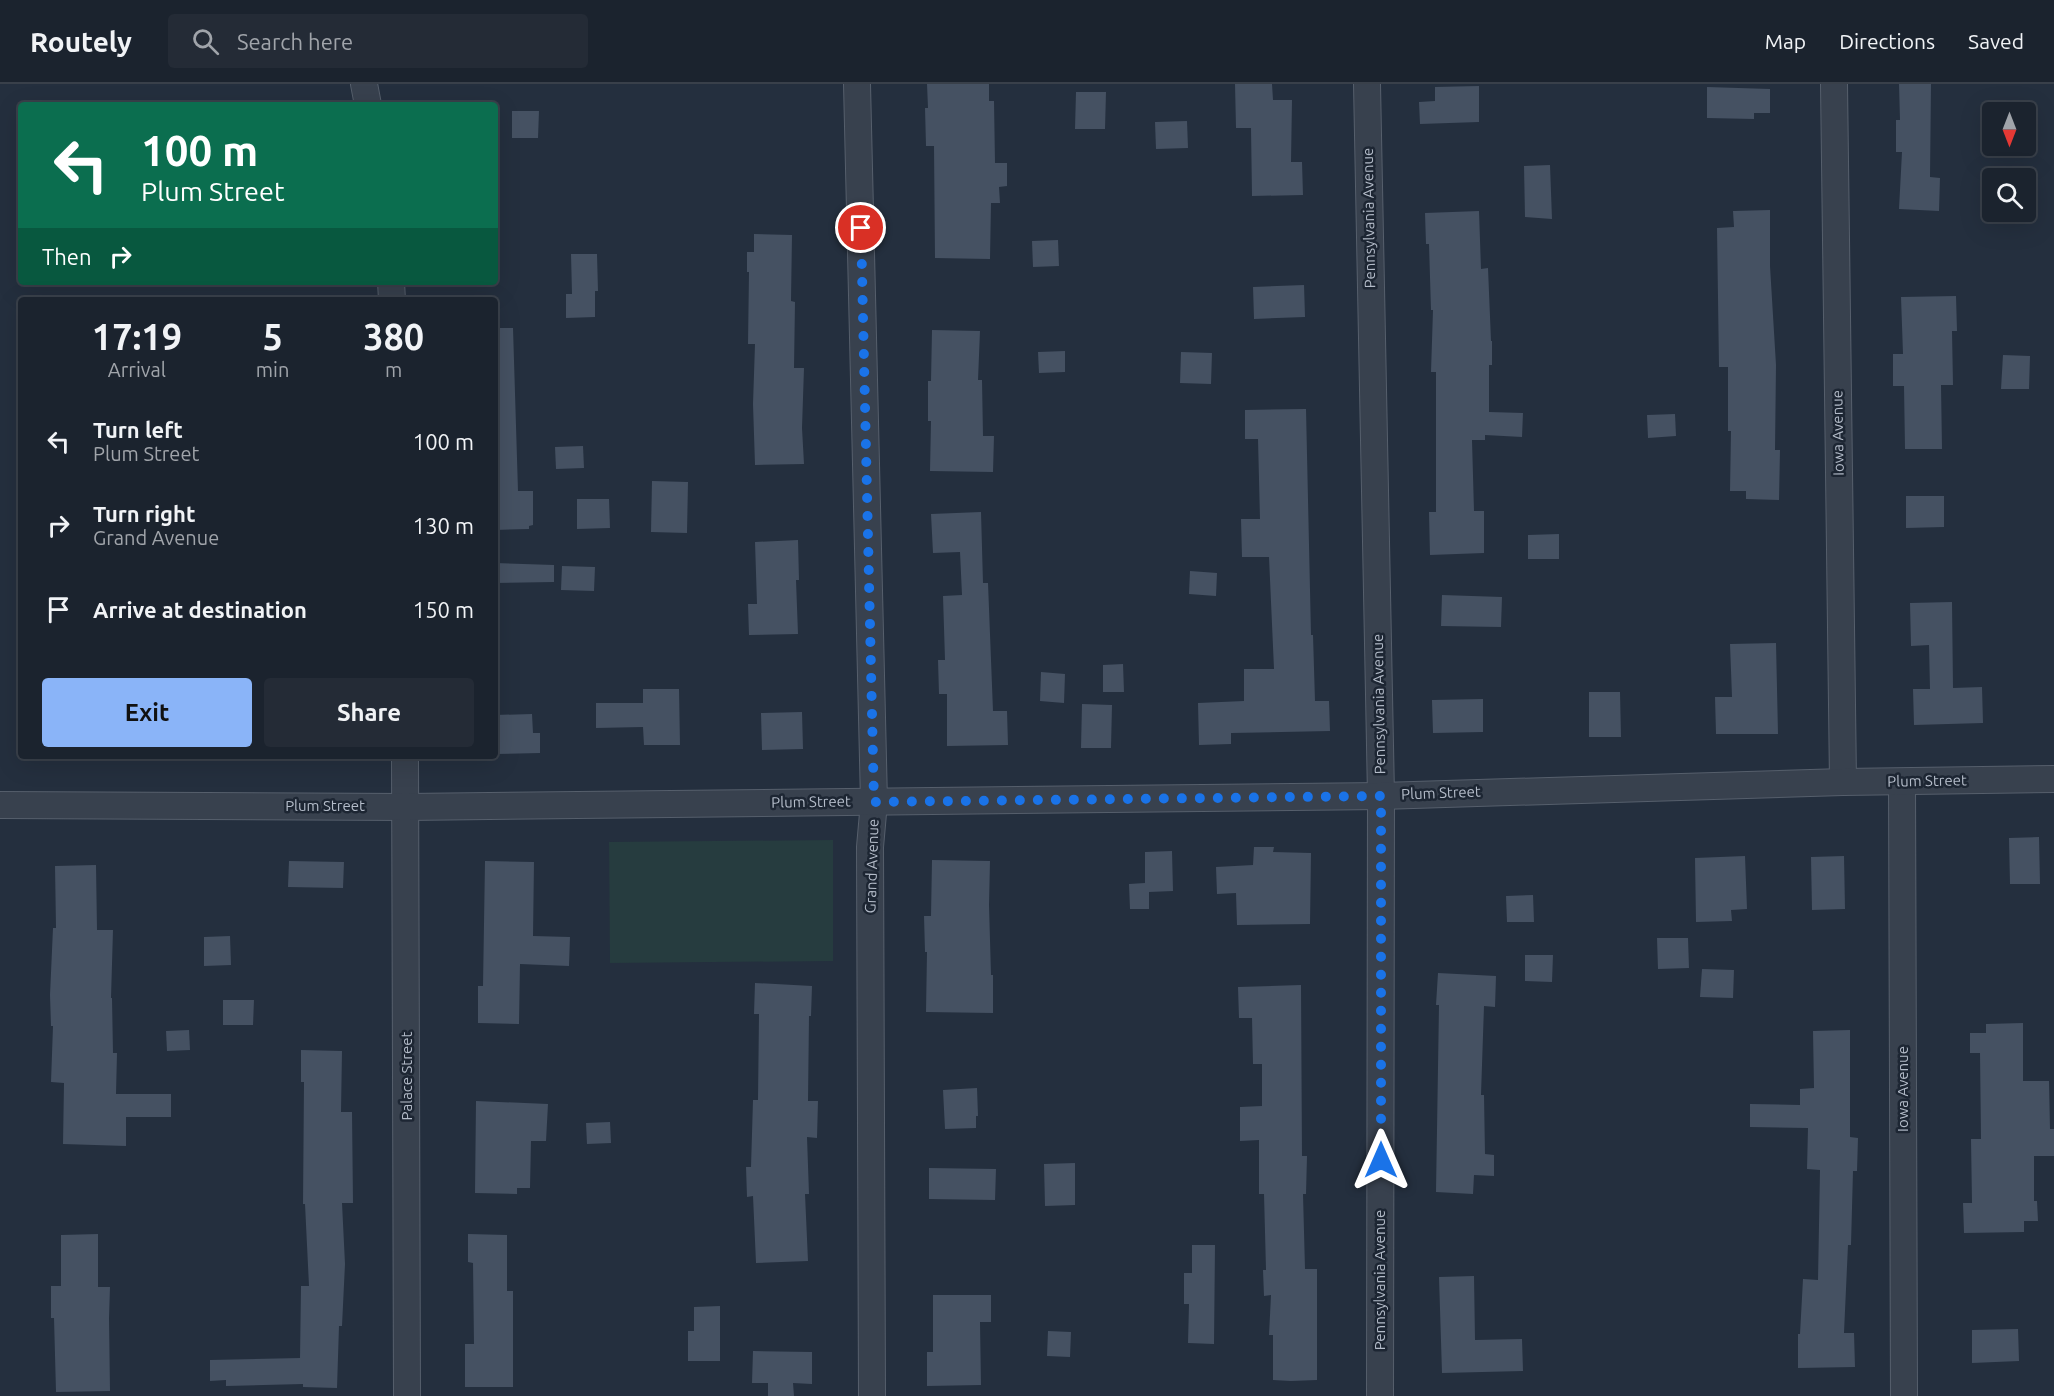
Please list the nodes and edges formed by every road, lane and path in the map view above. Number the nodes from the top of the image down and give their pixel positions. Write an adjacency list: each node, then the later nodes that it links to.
1 (364, 84): 5 (street)
2 (857, 84): 11 (street, Grand Avenue)
3 (1367, 84): 10 (street, Pennsylvania Avenue)
4 (1834, 84): 8 (street, Iowa Avenue)
5 (367, 102)
6 (405, 759): 13 (street, Palace Street)
7 (2054, 779): 9 (street, Plum Street)
8 (1843, 782): 9 (street, Plum Street); 10 (street, Plum Street)
9 (1902, 782): 17 (street, Iowa Avenue)
10 (1381, 796): 11 (street, Plum Street); 16 (street, Pennsylvania Avenue)
11 (874, 802): 13 (street, Plum Street); 15 (street, Grand Avenue)
12 (0, 805): 13 (street, Plum Street)
13 (407, 807): 14 (street, Palace Street)
14 (407, 1396)
15 (872, 1396)
16 (1380, 1396)
17 (1905, 1396)

